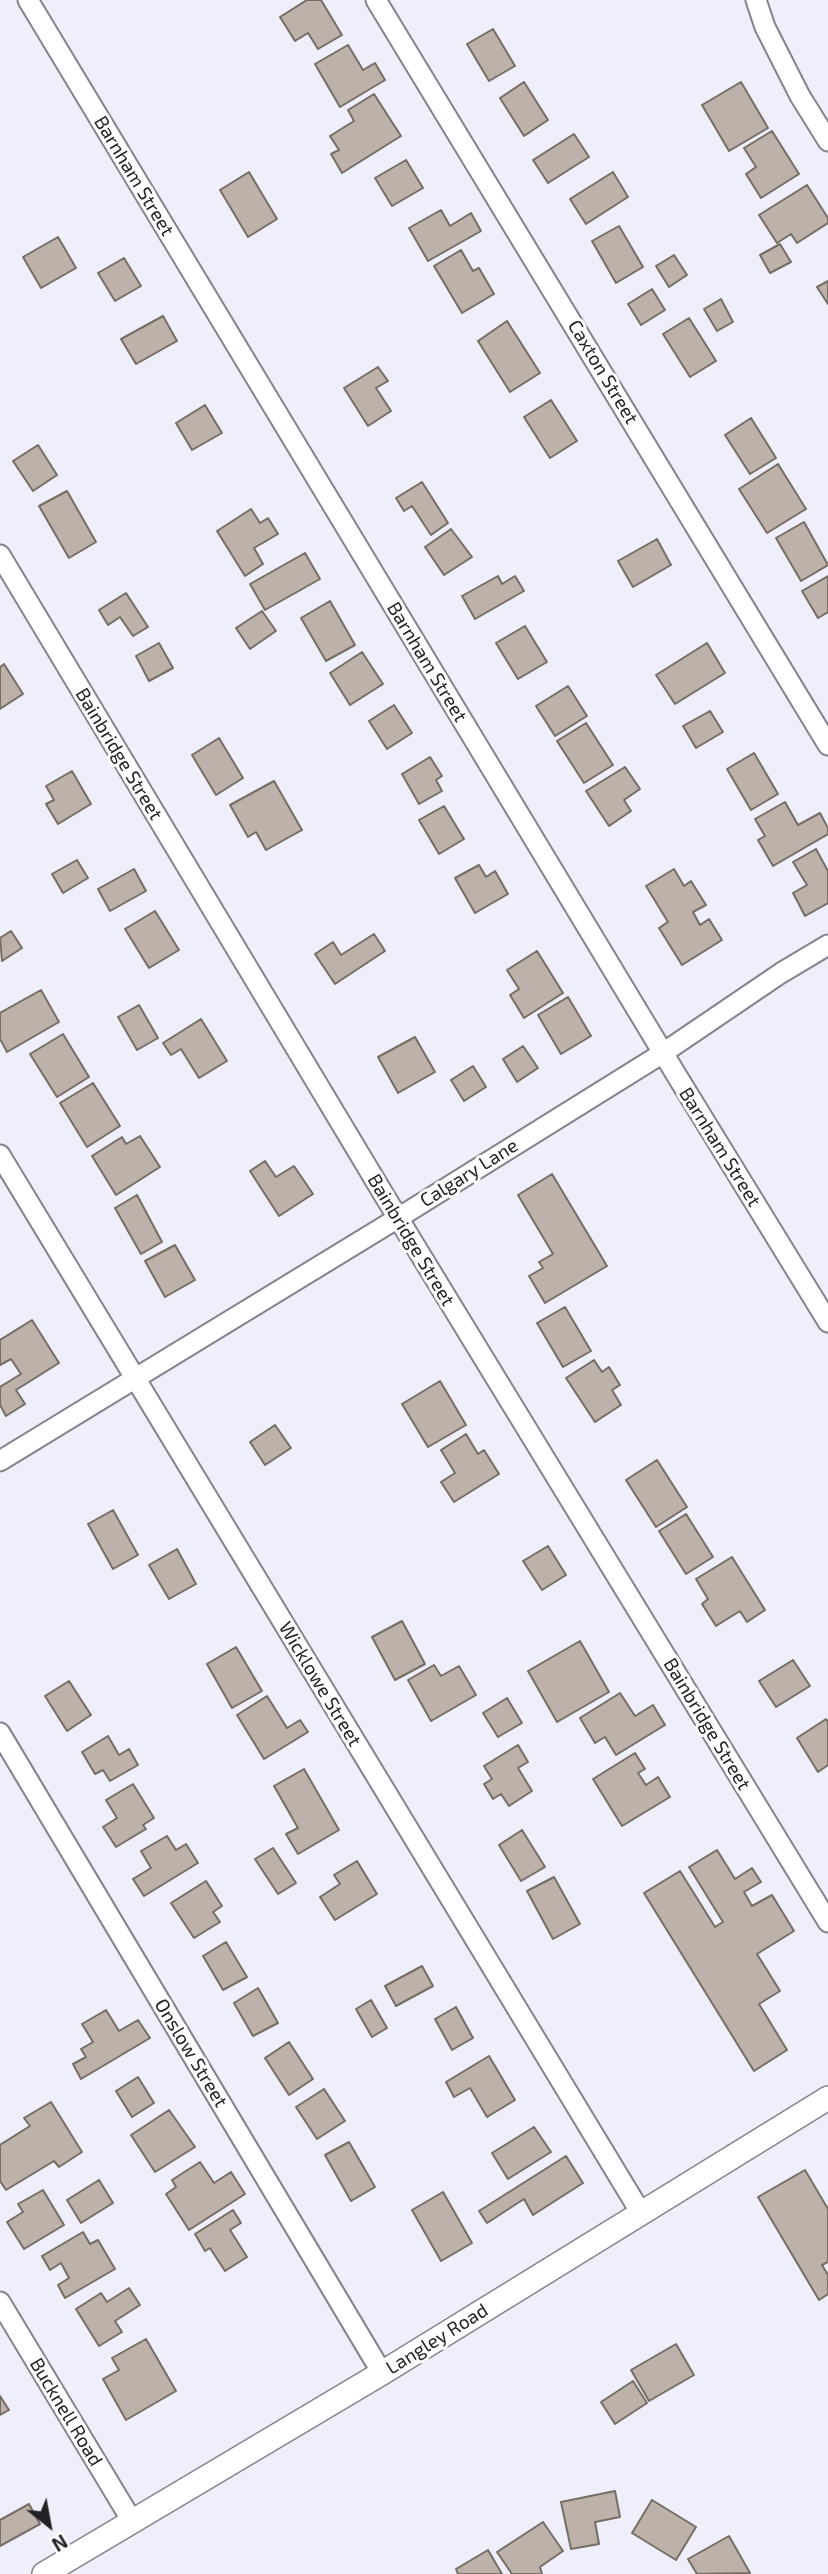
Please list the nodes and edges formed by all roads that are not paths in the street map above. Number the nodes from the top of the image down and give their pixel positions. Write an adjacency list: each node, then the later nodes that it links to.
1 (27, 0): 8 (street, Barnham Street)
2 (376, 0): 6 (street, Caxton Street)
3 (756, 0): 4 (street)
4 (828, 141)
5 (0, 555): 10 (street, Bainbridge Street)
6 (828, 745)
7 (828, 945): 8 (street, Calgary Lane)
8 (663, 1052): 10 (street, Calgary Lane); 11 (street, Barnham Street)
9 (0, 1154): 12 (street, Wicklowe Street)
10 (398, 1218): 12 (street, Calgary Lane); 15 (street, Bainbridge Street)
11 (828, 1322)
12 (134, 1377): 13 (street, Calgary Lane); 17 (street, Wicklowe Street)
13 (0, 1461)
14 (0, 1733): 19 (street, Onslow Street)
15 (828, 1922)
16 (828, 2098): 17 (street, Langley Road)
17 (641, 2213): 19 (street, Langley Road)
18 (0, 2302): 20 (street, Bucknell Road)
19 (382, 2373): 20 (street, Langley Road)
20 (132, 2521): 21 (street, Langley Road)
21 (44, 2574)

